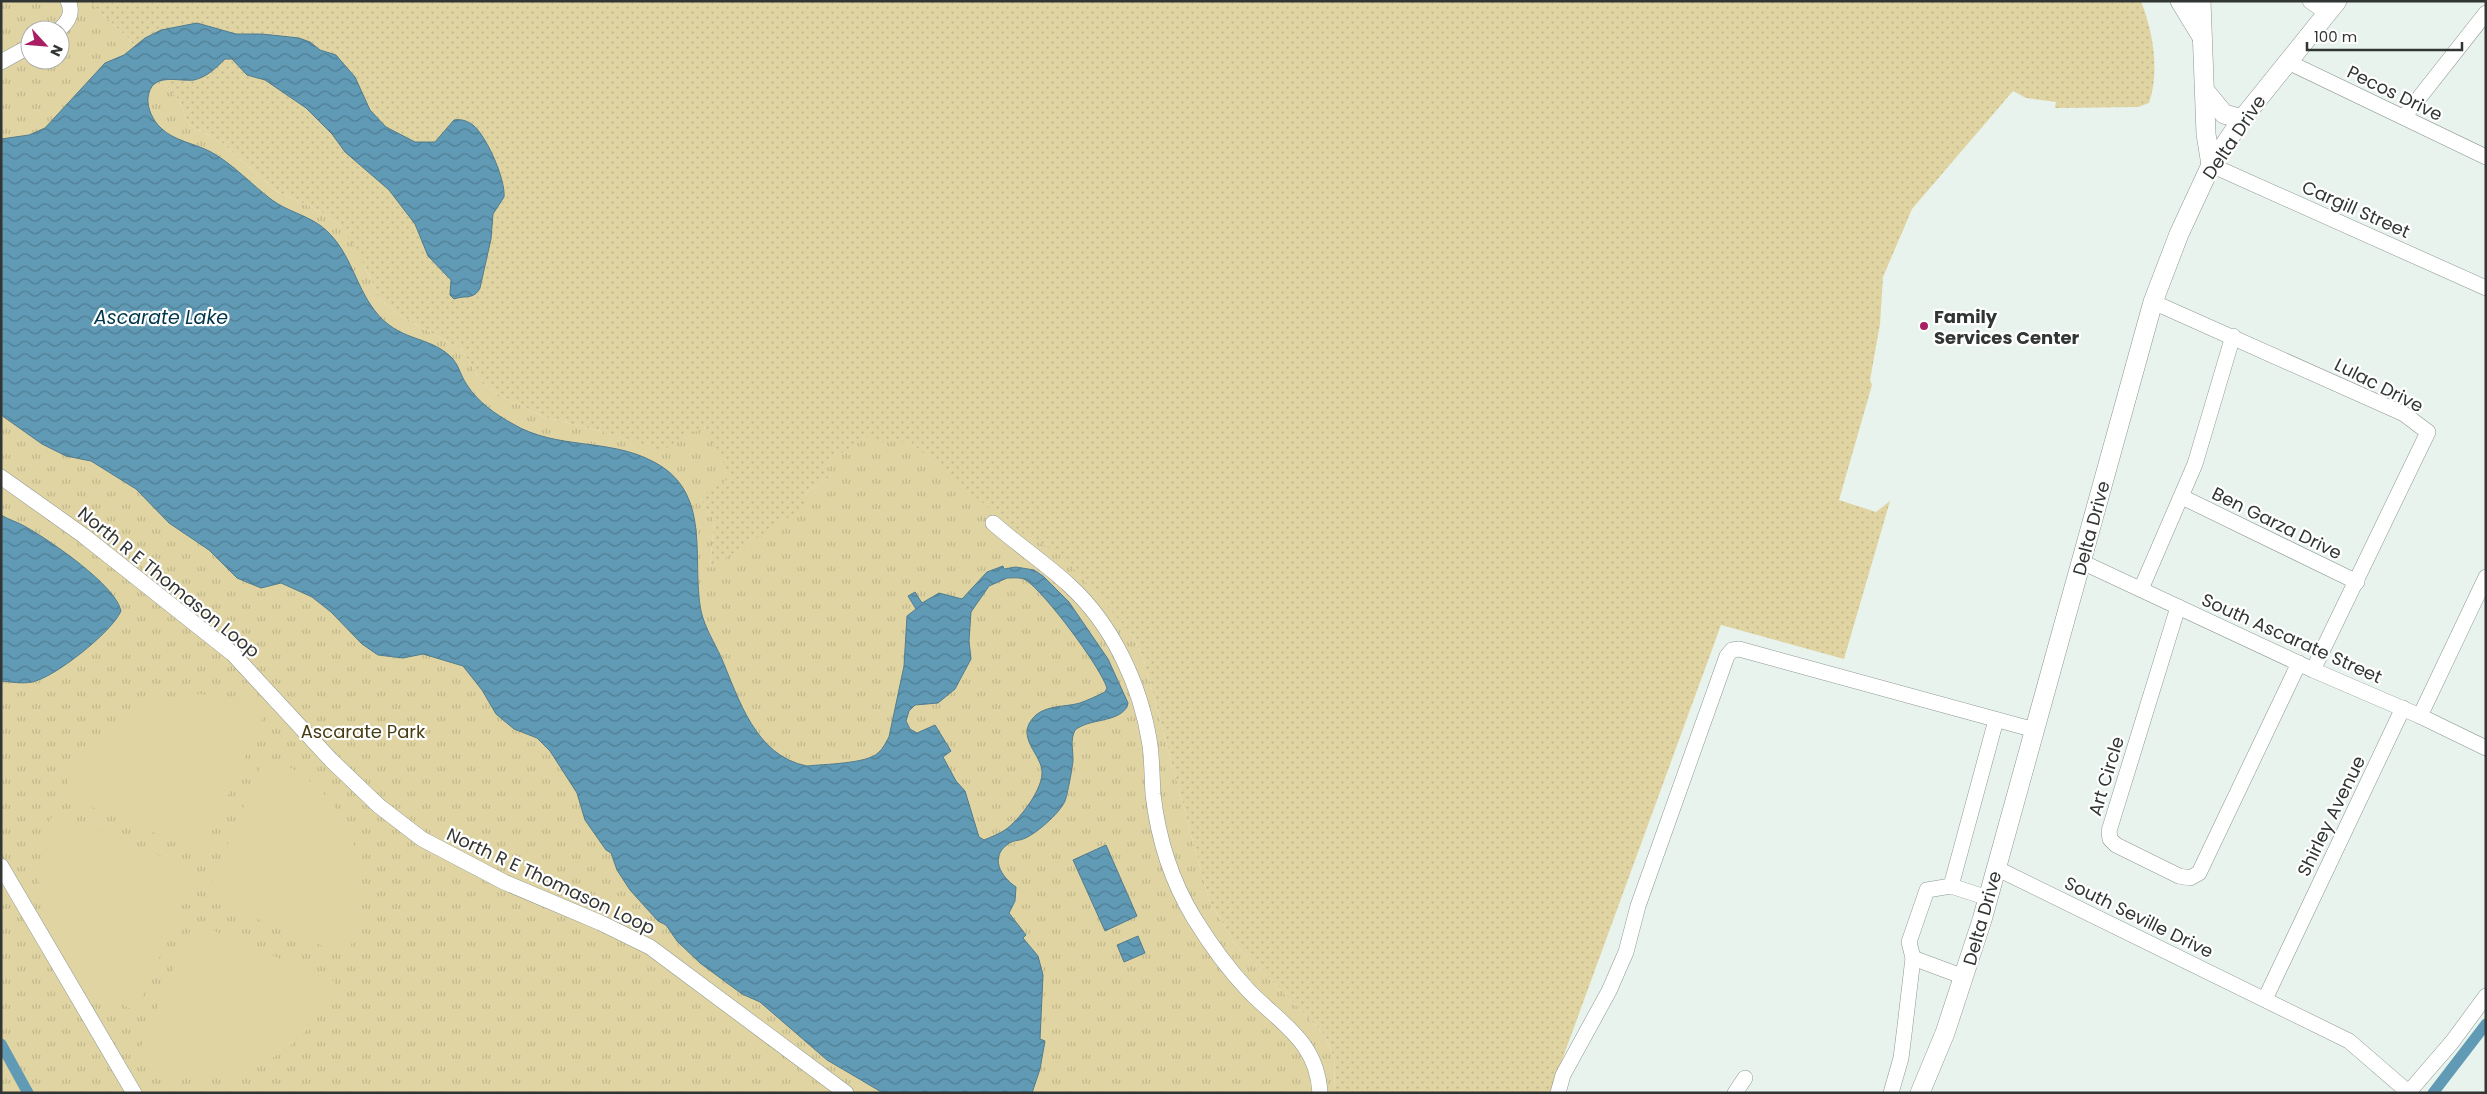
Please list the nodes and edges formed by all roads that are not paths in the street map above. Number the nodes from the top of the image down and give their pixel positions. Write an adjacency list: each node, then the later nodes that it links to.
1 (68, 1): 6 (street)
2 (2180, 1): 8 (main road)
3 (2201, 1): 8 (main road)
4 (2310, 1): 5 (street)
5 (2332, 7): 11 (main road, Delta Drive)
6 (68, 20)
7 (2483, 21): 13 (street)
8 (2202, 37): 12 (main road)
9 (20, 52): 10 (street)
10 (1, 62)
11 (2288, 62): 13 (street, Pecos Drive); 14 (main road, Delta Drive)
12 (2206, 92): 14 (main road); 16 (main road)
13 (2404, 118): 15 (street, Pecos Drive)
14 (2242, 119): 16 (main road, Delta Drive)
15 (2486, 157)
16 (2211, 165): 17 (street, Cargill Street); 18 (main road, Delta Drive)
17 (2486, 288)
18 (2153, 302): 19 (street, Lulac Drive); 23 (main road, Delta Drive)
19 (2233, 336): 21 (street); 25 (street, Lulac Drive)
20 (1, 477): 45 (street, North R E Thomason Loop)
21 (2182, 497): 25 (street, Ben Garza Drive); 26 (street)
22 (993, 523): 46 (street)
23 (2082, 562): 26 (street, South Ascarate Street); 33 (main road, Delta Drive)
24 (2486, 577): 27 (street)
25 (2357, 582): 29 (street, Lulac Drive)
26 (2140, 589): 28 (street, South Ascarate Street)
27 (2480, 602): 31 (street)
28 (2178, 607): 29 (street, South Ascarate Street); 29 (street, Art Circle)
29 (2306, 666): 30 (street, South Ascarate Street)
30 (2404, 708): 31 (street, South Ascarate Street); 42 (street, Shirley Avenue)
31 (2420, 716): 34 (street, South Ascarate Street)
32 (1996, 720): 33 (street); 37 (street); 47 (street)
33 (2035, 730): 36 (main road, Delta Drive)
34 (2486, 748)
35 (1, 866): 44 (street)
36 (1996, 868): 38 (main road, Delta Drive); 42 (street, South Seville Drive)
37 (1951, 886): 38 (street); 39 (street)
38 (1988, 898): 40 (main road, Delta Drive)
39 (1913, 958): 40 (street); 49 (street)
40 (1964, 978): 50 (main road, Delta Drive)
41 (2486, 996): 51 (street)
42 (2265, 999): 51 (street, South Seville Drive)
43 (1745, 1078): 48 (street)
44 (134, 1093)
45 (846, 1093)
46 (1320, 1093)
47 (1558, 1093)
48 (1735, 1093)
49 (1891, 1093)
50 (1920, 1093)
51 (2408, 1093)

